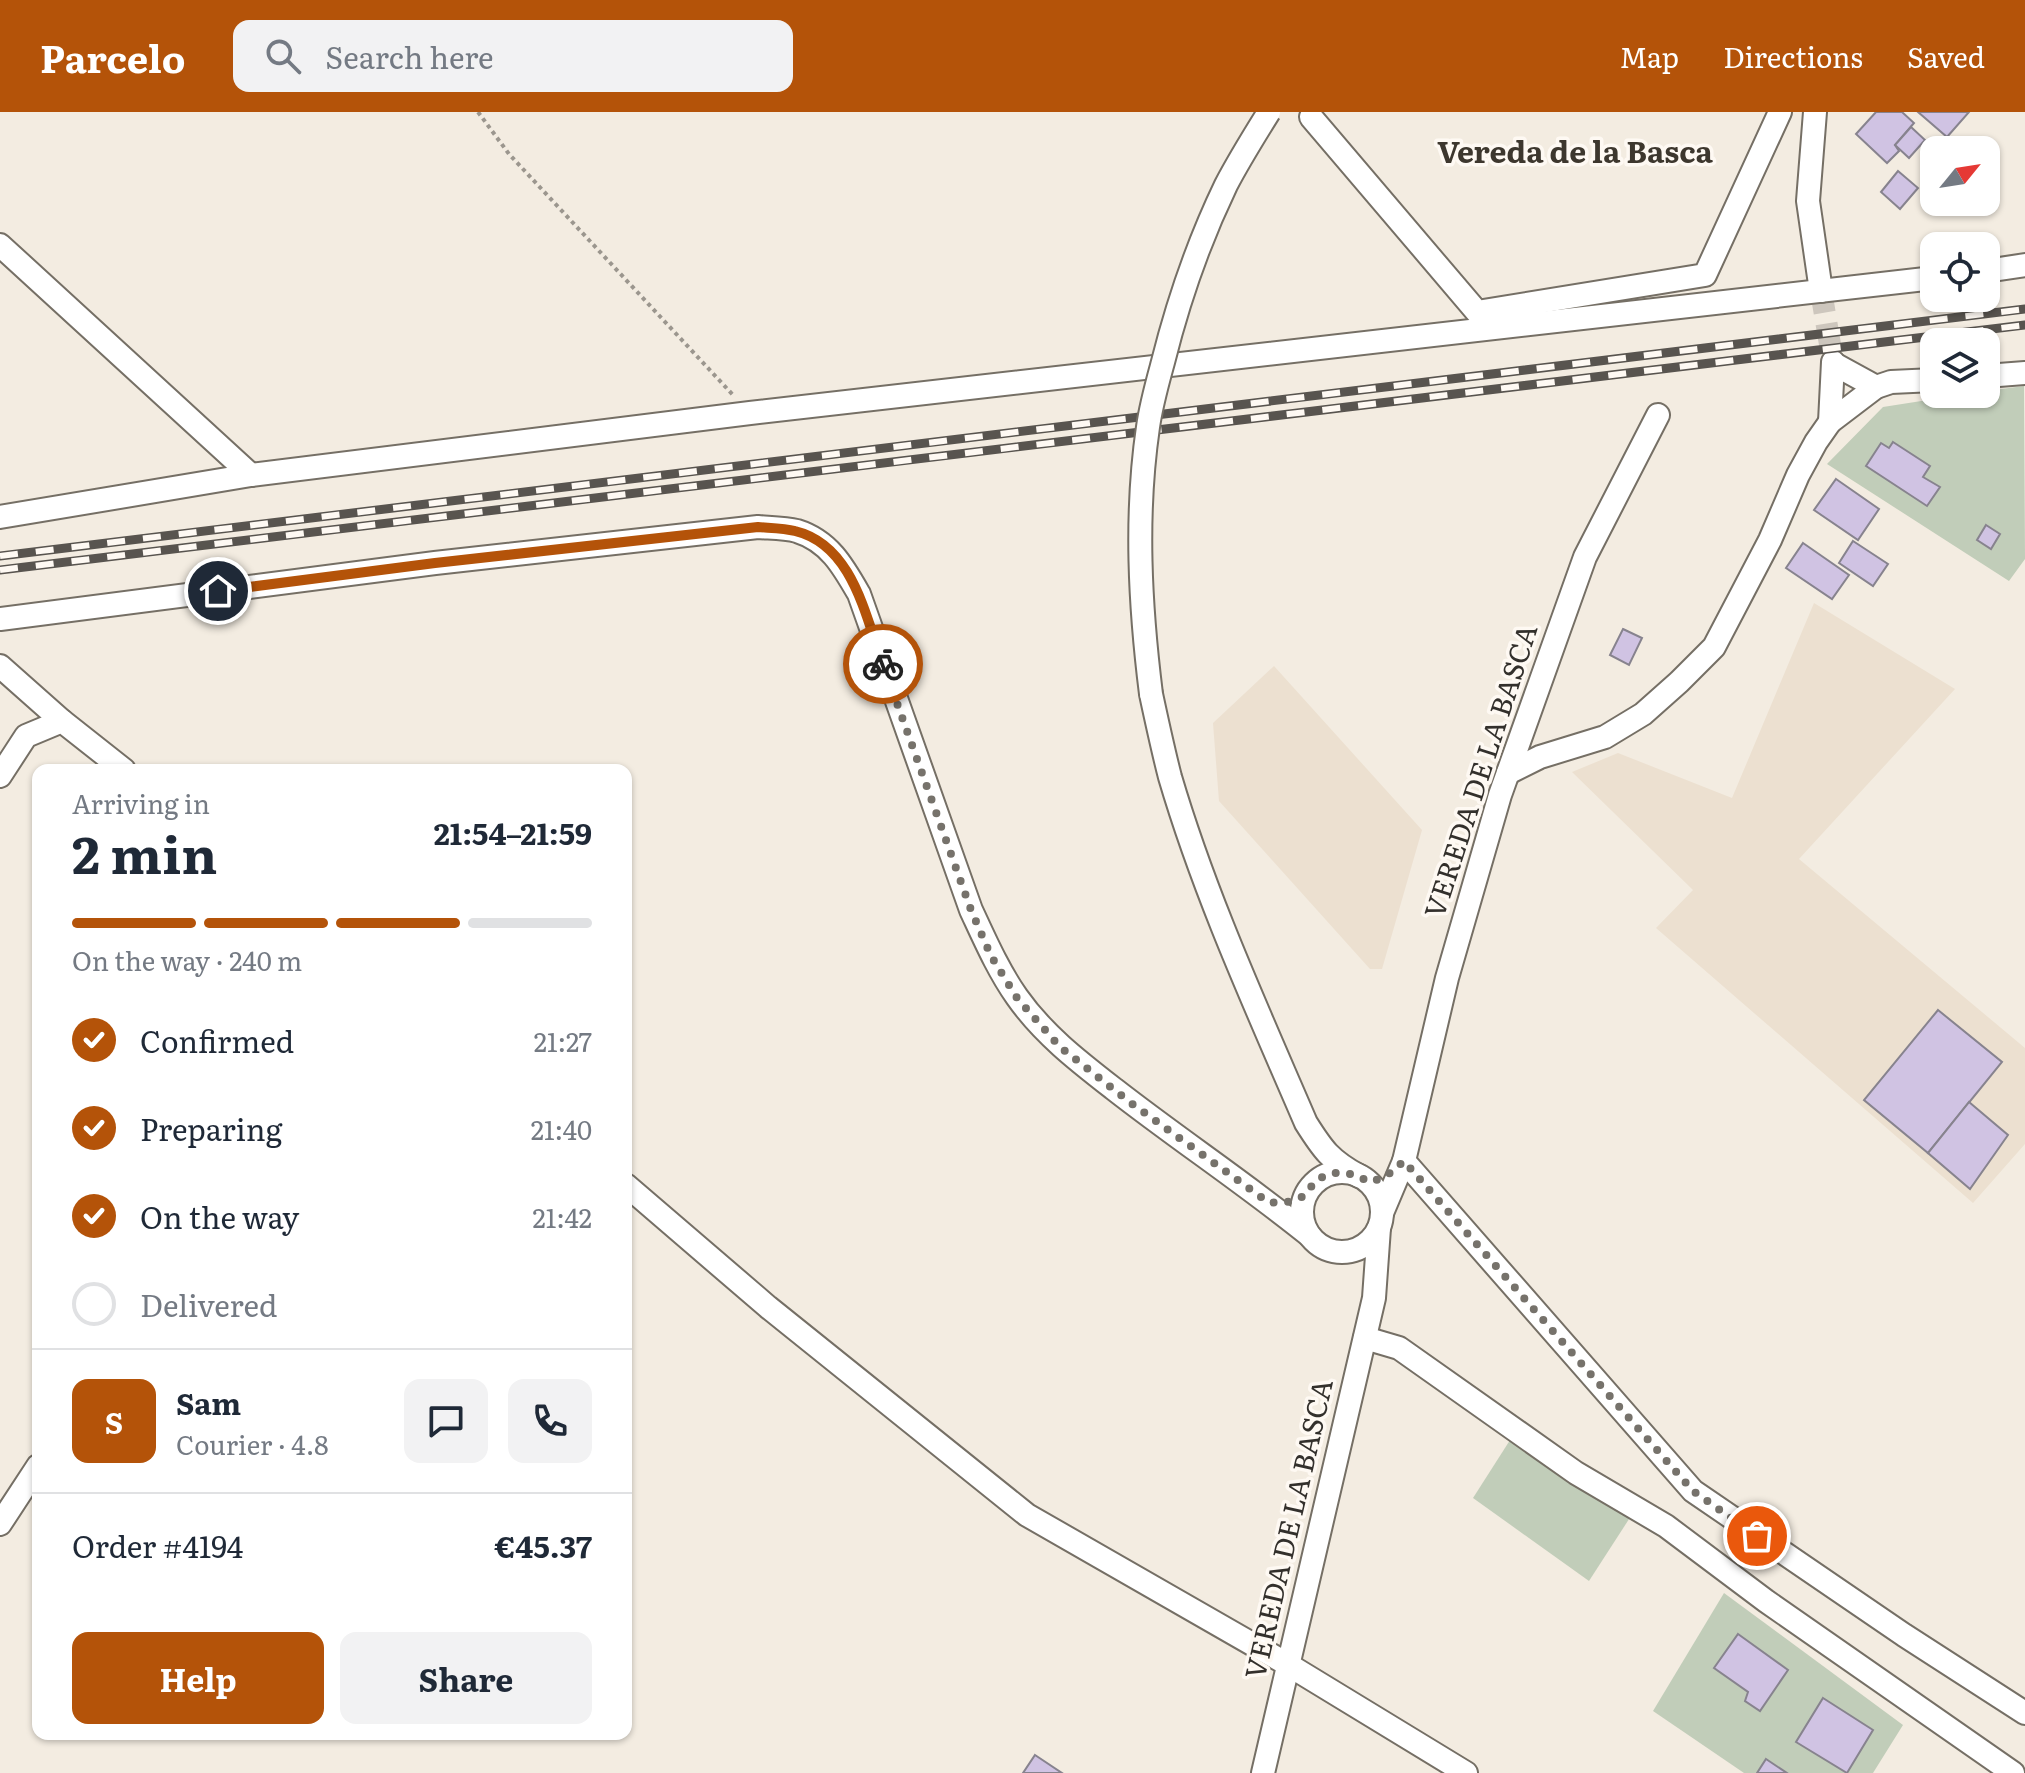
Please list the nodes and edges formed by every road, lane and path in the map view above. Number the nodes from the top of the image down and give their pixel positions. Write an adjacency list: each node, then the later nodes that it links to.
1 (478, 112): 15 (path)
2 (1269, 112): 26 (street, bridge)
3 (1780, 112): 5 (street)
4 (1815, 112): 10 (street)
5 (1311, 117)
6 (0, 245): 18 (street)
7 (2025, 265): 8 (street)
8 (2000, 269)
9 (1920, 280): 10 (street)
10 (1821, 291): 15 (street)
11 (2025, 373): 12 (street)
12 (2000, 375)
13 (1920, 381): 14 (street)
14 (1876, 387): 17 (street); 17 (street)
15 (750, 413): 18 (street)
16 (1658, 415): 24 (street, VEREDA DE LA BASCA)
17 (1830, 422): 24 (street)
18 (251, 475): 19 (street)
19 (0, 517)
20 (0, 619): 31 (street)
21 (0, 666): 22 (street)
22 (62, 721): 23 (street); 25 (street)
23 (116, 764)
24 (1508, 773): 27 (street, VEREDA DE LA BASCA)
25 (0, 776)
26 (1306, 1123): 28 (street); 30 (street)
27 (1404, 1161): 28 (street); 32 (street, VEREDA DE LA BASCA); 40 (street)
28 (1364, 1179): 30 (street); 32 (street)
29 (632, 1190): 39 (street)
30 (1307, 1192): 31 (street); 33 (street)
31 (1268, 1202): 33 (street)
32 (1381, 1220): 34 (street); 35 (street, VEREDA DE LA BASCA)
33 (1309, 1235): 34 (street)
34 (1337, 1252): 35 (street)
35 (1374, 1298): 36 (street, VEREDA DE LA BASCA)
36 (1365, 1338): 39 (street, VEREDA DE LA BASCA); 43 (street)
37 (32, 1475): 38 (street)
38 (0, 1524)
39 (1287, 1664): 41 (street, VEREDA DE LA BASCA); 42 (street)
40 (2025, 1713)
41 (1263, 1773)
42 (1466, 1773)
43 (2013, 1773)

